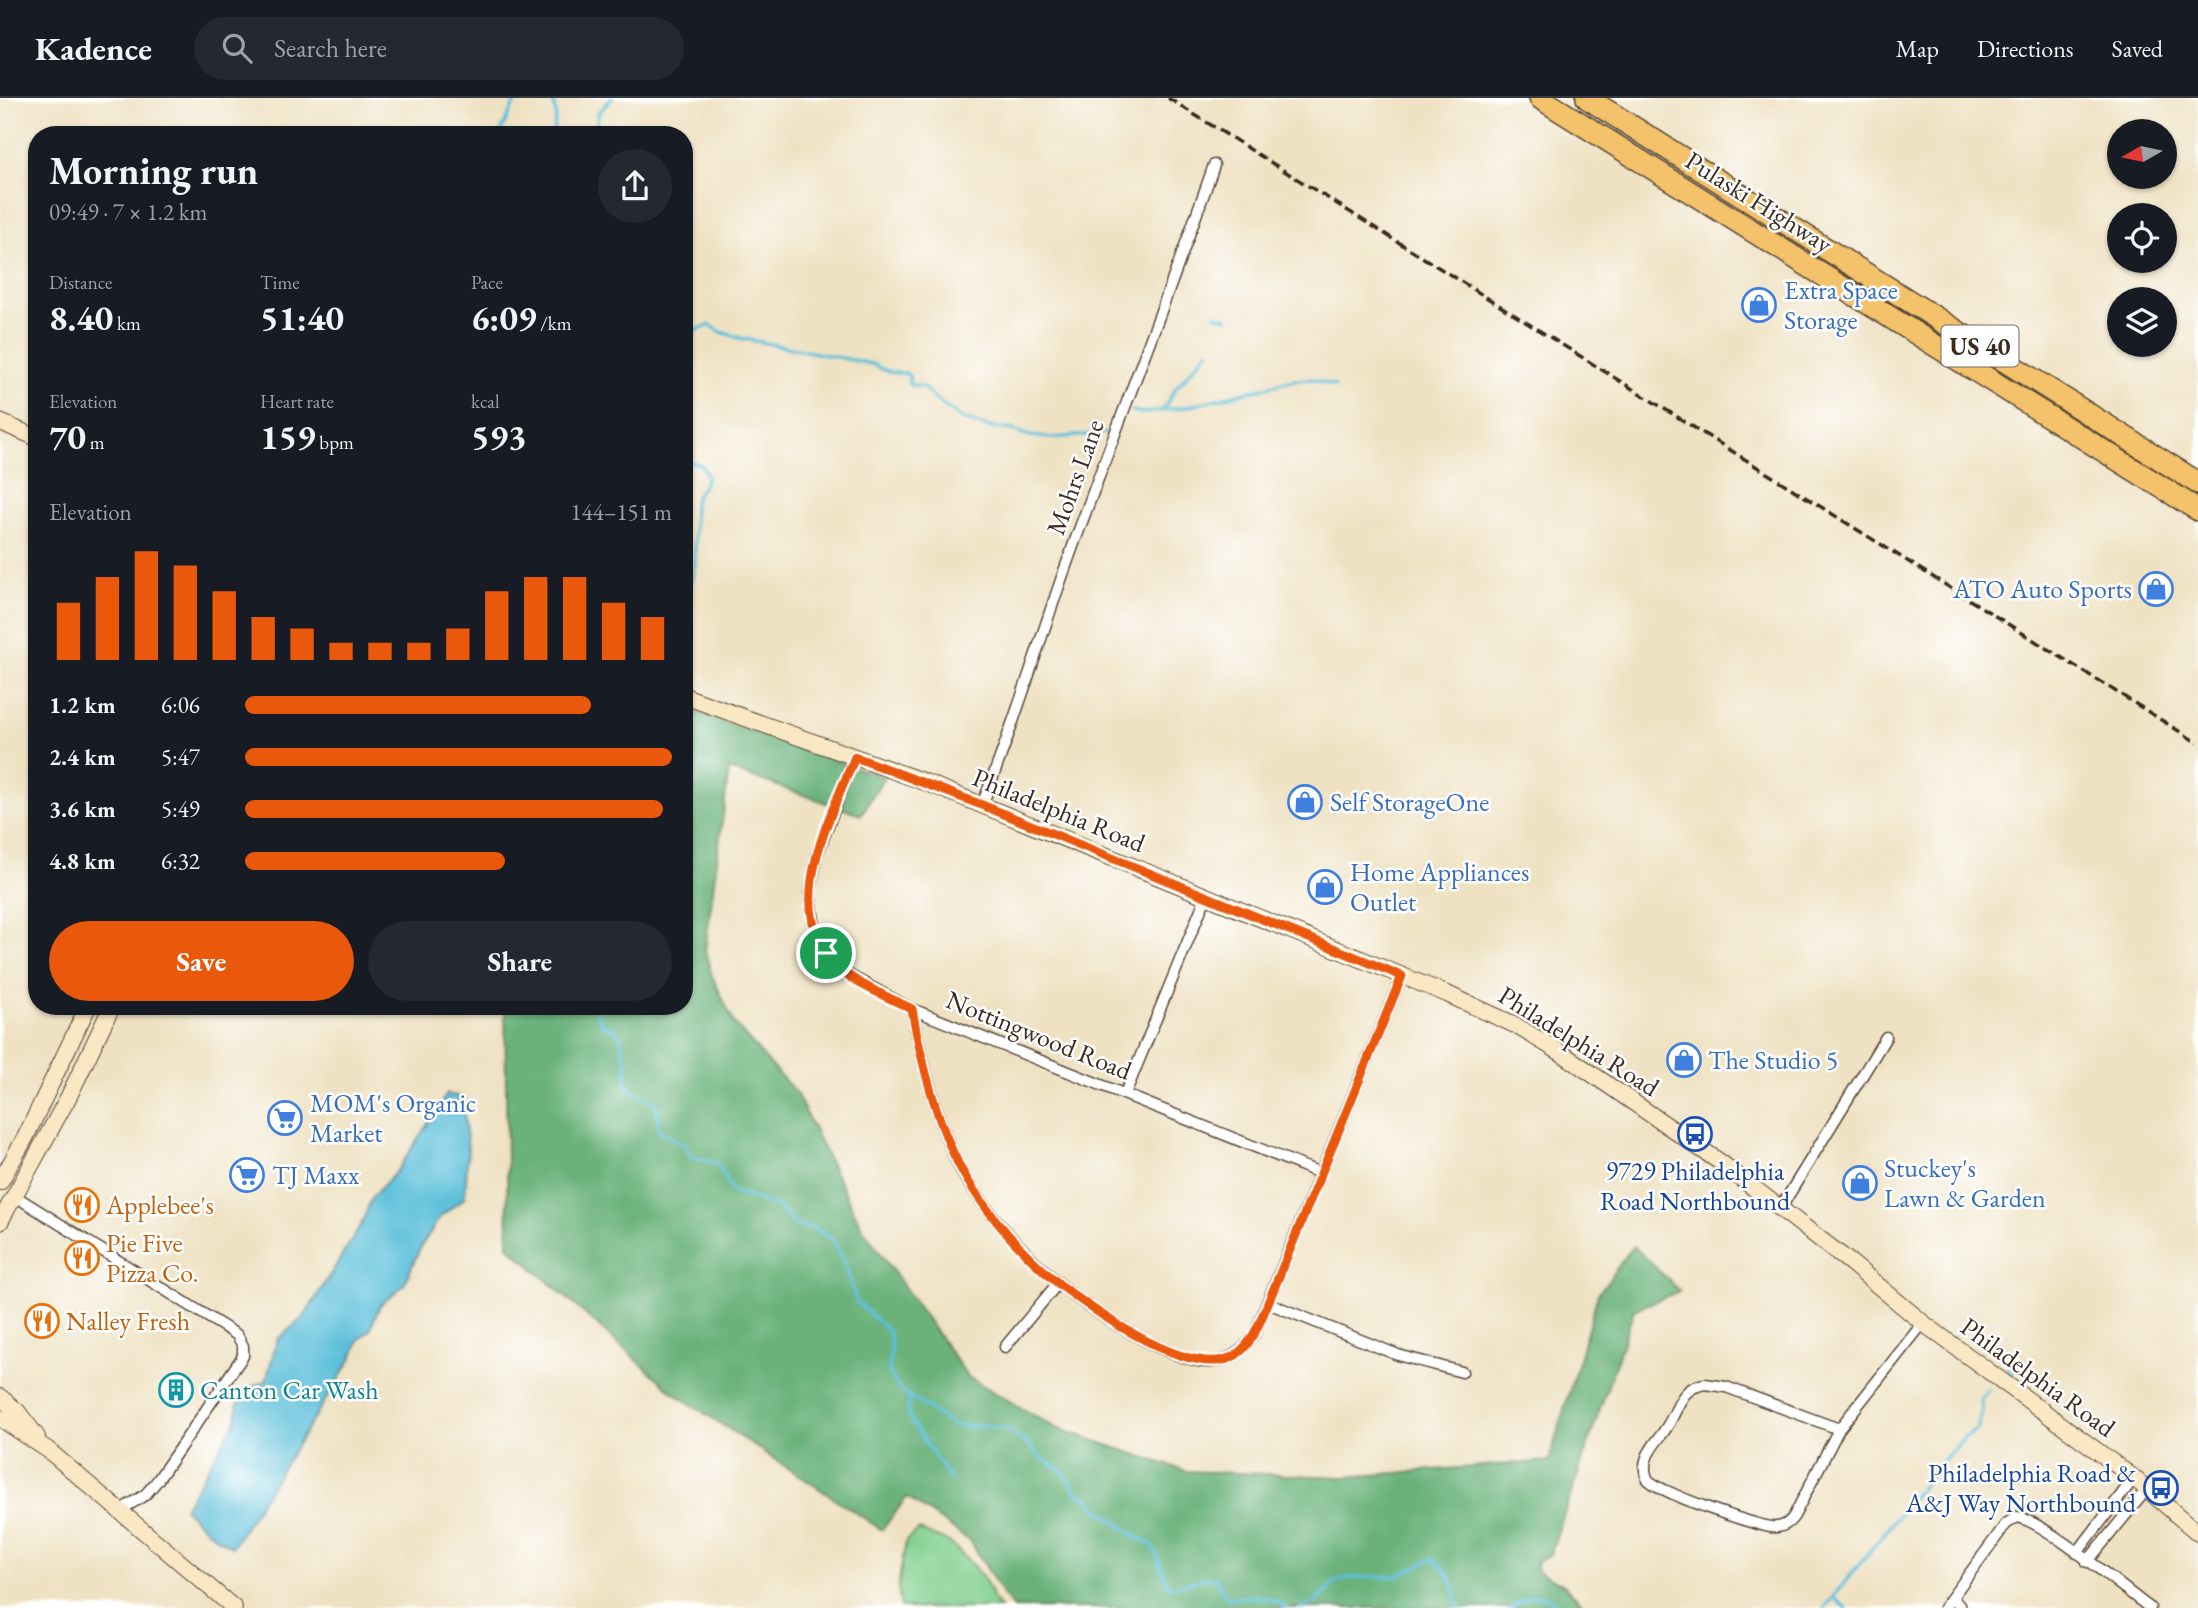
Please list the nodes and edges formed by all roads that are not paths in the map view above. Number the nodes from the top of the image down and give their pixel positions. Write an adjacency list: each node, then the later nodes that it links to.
1 (1540, 98): 7 (highway, Pulaski Highway / US 40)
2 (1587, 98): 6 (highway, Pulaski Highway / US 40)
3 (1214, 165): 10 (street, Mohrs Lane)
4 (0, 422): 5 (main road)
5 (28, 434)
6 (2198, 483)
7 (2198, 510)
8 (693, 699): 9 (main road, Philadelphia Road)
9 (855, 757): 10 (main road, Philadelphia Road); 13 (street, Nottingwood Road)
10 (982, 805): 11 (main road, Philadelphia Road)
11 (1206, 897): 12 (main road, Philadelphia Road); 17 (street)
12 (1402, 976): 18 (street); 21 (main road, Philadelphia Road)
13 (912, 1009): 17 (street, Nottingwood Road); 23 (street)
14 (84, 1015): 19 (main road)
15 (108, 1015): 20 (main road)
16 (1886, 1037): 21 (street)
17 (1125, 1094): 18 (street, Nottingwood Road)
18 (1320, 1173): 24 (street)
19 (0, 1182)
20 (15, 1196): 22 (main road); 33 (street)
21 (1780, 1209): 25 (main road, Philadelphia Road)
22 (0, 1222)
23 (1058, 1283): 24 (street); 26 (street)
24 (1268, 1303): 27 (street)
25 (1923, 1323): 30 (street); 32 (main road, Philadelphia Road)
26 (1005, 1347)
27 (1462, 1372)
28 (0, 1397): 31 (main road)
29 (0, 1418): 31 (main road)
30 (1839, 1429): 30 (street)
31 (48, 1450): 33 (main road)
32 (2140, 1483): 34 (main road, Philadelphia Road); 35 (street); 36 (street)
33 (119, 1511): 38 (main road)
34 (2198, 1533)
35 (2077, 1553): 36 (street); 37 (street)
36 (2087, 1562): 41 (street)
37 (1951, 1597): 39 (street); 40 (street)
38 (234, 1608)
39 (1944, 1608)
40 (1961, 1608)
41 (2150, 1608)

